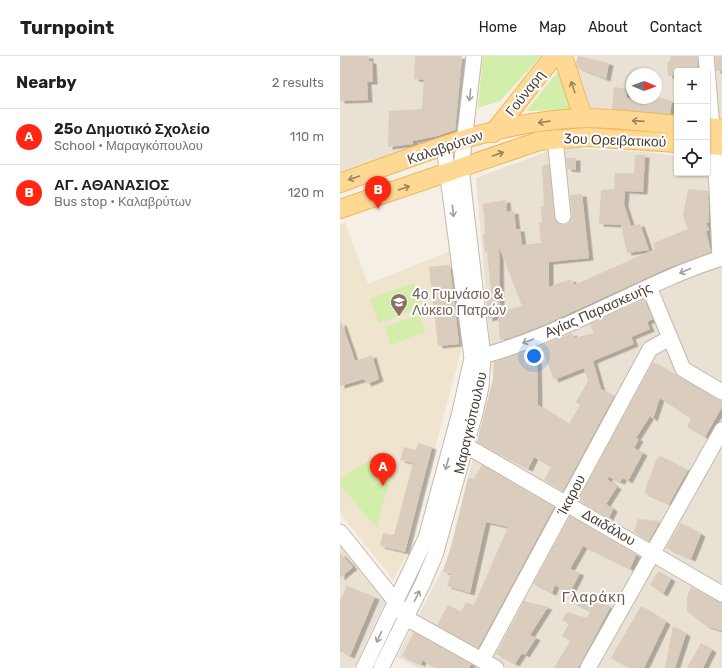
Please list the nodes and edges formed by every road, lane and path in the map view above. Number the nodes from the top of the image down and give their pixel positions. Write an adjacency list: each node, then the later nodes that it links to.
1 (474, 56): 10 (street, Μαραγκόπουλου, one-way to 10)
2 (554, 56): 8 (main road, Γούναρη)
3 (563, 56): 5 (main road, one-way to 3)
4 (706, 56): 7 (street)
5 (583, 118): 6 (main road, 3ου Ορειβατικού, one-way to 5); 8 (main road, 3ου Ορειβατικού, one-way to 8)
6 (674, 125)
7 (714, 128): 12 (street)
8 (495, 130): 10 (main road, Καλαβρύτων); 14 (main road, Καλαβρύτων)
9 (555, 138): 11 (main road, 3ου Ορειβατικού); 14 (main road, 3ου Ορειβατικού, one-way to 9); 17 (street)
10 (464, 139): 13 (main road, Καλαβρύτων); 14 (street, Μαραγκόπουλου)
11 (674, 143)
12 (714, 146): 18 (street)
13 (444, 147): 14 (street, Μαραγκόπουλου); 15 (main road, Καλαβρύτων, one-way to 15)
14 (455, 170): 16 (main road, Καλαβρύτων, one-way to 14); 21 (street, Μαραγκόπουλου)
15 (340, 183)
16 (340, 209)
17 (563, 216)
18 (721, 258): 19 (street, Αγίας Παρασκευής, one-way to 19)
19 (649, 287): 20 (street); 21 (street, Αγίας Παρασκευής, one-way to 21)
20 (670, 338): 22 (street); 25 (street, Ίκαρου)
21 (477, 357): 24 (street, Μαραγκόπουλου)
22 (722, 392)
23 (722, 430): 27 (street)
24 (460, 441): 25 (street, Δαιδάλου); 29 (street, Μαραγκόπουλου, one-way to 29); 30 (street, Μαραγκόπουλου, one-way to 24)
25 (567, 503): 27 (street, Δαιδάλου); 31 (street, Ίκαρου)
26 (340, 532): 29 (street)
27 (654, 553): 28 (street, Δαιδάλου); 35 (street)
28 (722, 594)
29 (396, 602): 30 (street); 32 (street, Μαραγκόπουλου, one-way to 32)
30 (406, 618): 31 (street); 33 (street, Μαραγκόπουλου)
31 (482, 660): 34 (street)
32 (364, 668)
33 (381, 668)
34 (496, 668)
35 (588, 668)

